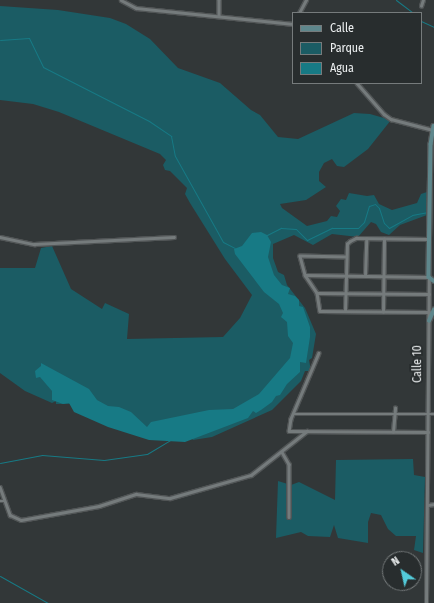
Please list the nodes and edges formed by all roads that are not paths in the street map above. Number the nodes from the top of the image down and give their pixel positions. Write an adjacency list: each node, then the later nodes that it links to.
1 (121, 0): 7 (street)
2 (219, 0): 7 (street)
3 (306, 0): 6 (street)
4 (423, 0): 5 (street)
5 (421, 6)
6 (300, 12)
7 (219, 16): 8 (street)
8 (292, 24)
9 (358, 84): 10 (street)
10 (433, 128): 11 (main road, Calle 10)
11 (432, 191): 16 (main road, Calle 10)
12 (0, 237): 13 (street)
13 (174, 237)
14 (366, 239): 15 (street); 17 (street); 20 (street)
15 (384, 239): 16 (street); 21 (street)
16 (429, 239): 22 (main road, Calle 10)
17 (346, 257): 18 (street); 19 (street)
18 (305, 275): 19 (street); 24 (street)
19 (346, 276): 20 (street); 25 (street)
20 (365, 276): 21 (street)
21 (384, 276): 22 (street); 26 (street)
22 (428, 277): 23 (main road); 27 (street, Calle 10)
23 (434, 281)
24 (317, 293): 25 (street); 29 (street)
25 (346, 293): 26 (street); 29 (street)
26 (383, 294): 27 (street); 30 (street)
27 (429, 294): 31 (street, Calle 10)
28 (434, 310): 32 (main road)
29 (345, 311): 30 (street)
30 (383, 312): 31 (street)
31 (429, 312): 32 (street, Calle 10)
32 (429, 321): 36 (street, Calle 10)
33 (319, 353): 35 (street)
34 (395, 408): 38 (street)
35 (293, 414): 38 (street); 39 (street)
36 (428, 414): 37 (street); 38 (street); 41 (street, Calle 10)
37 (434, 414)
38 (394, 415): 40 (street)
39 (307, 431): 40 (street); 42 (street)
40 (393, 432): 41 (street)
41 (428, 432): 47 (street, Calle 10)
42 (282, 452): 44 (street); 48 (street)
43 (0, 487): 44 (street)
44 (4, 501): 45 (street)
45 (0, 502)
46 (434, 504): 47 (street)
47 (428, 505): 49 (street, Calle 10)
48 (289, 517)
49 (426, 603)

